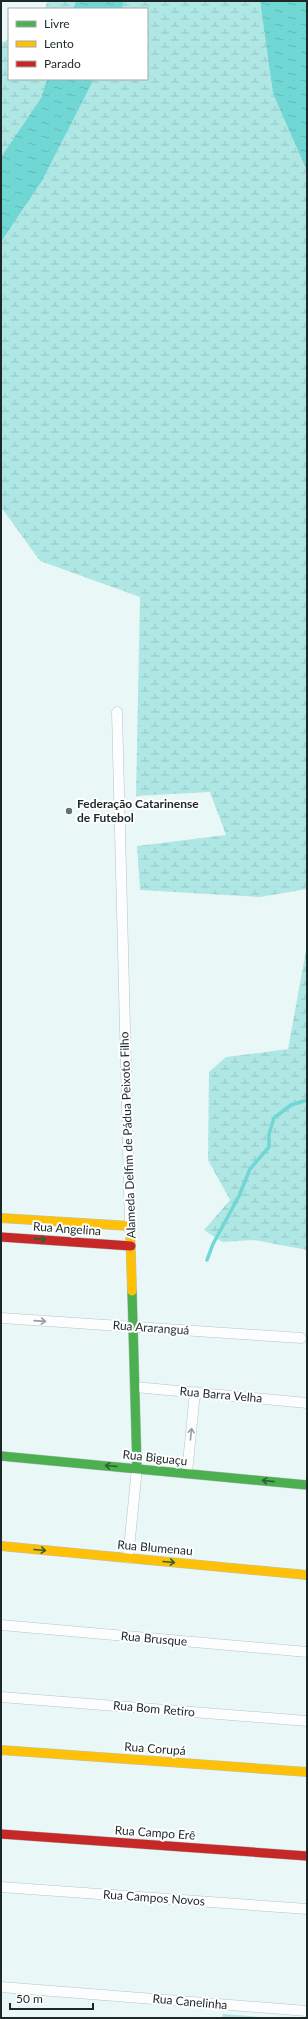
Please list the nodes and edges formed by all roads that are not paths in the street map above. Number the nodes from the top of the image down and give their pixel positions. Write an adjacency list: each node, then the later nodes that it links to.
1 (117, 712): 3 (street, Alameda Delfim de Pádua Peixoto Filho)
2 (1, 1218): 3 (street, Rua Angelina)
3 (130, 1226): 5 (street, Alameda Delfim de Pádua Peixoto Filho)
4 (1, 1236): 5 (street, Rua Angelina, one-way to 5)
5 (131, 1246): 7 (street, Alameda Delfim de Pádua Peixoto Filho)
6 (1, 1318): 7 (street, Rua Araranguá, one-way to 7)
7 (133, 1327): 8 (street, Rua Araranguá); 9 (street, Alameda Delfim de Pádua Peixoto Filho)
8 (301, 1338)
9 (135, 1386): 10 (street, Rua Barra Velha); 13 (street, Alameda Delfim de Pádua Peixoto Filho)
10 (195, 1392): 11 (street, Rua Barra Velha); 14 (street, one-way to 10)
11 (307, 1403)
12 (1, 1456): 13 (street, Rua Biguaçu, one-way to 12)
13 (137, 1468): 14 (street, Rua Biguaçu); 17 (street, Alameda Delfim de Pádua Peixoto Filho)
14 (187, 1473): 15 (street, Rua Biguaçu, one-way to 14)
15 (307, 1485)
16 (1, 1546): 17 (street, Rua Blumenau, one-way to 17)
17 (128, 1558): 18 (street, Rua Blumenau, one-way to 18)
18 (307, 1575)
19 (1, 1625): 20 (street, Rua Brusque)
20 (307, 1652)
21 (1, 1697): 22 (street, Rua Bom Retiro)
22 (307, 1721)
23 (1, 1750): 24 (street, Rua Corupá)
24 (307, 1772)
25 (1, 1834): 26 (street, Rua Campo Erê)
26 (307, 1856)
27 (1, 1887): 28 (street, Rua Campos Novos)
28 (307, 1909)
29 (1, 1987): 30 (street, Rua Canelinha)
30 (307, 2011)

